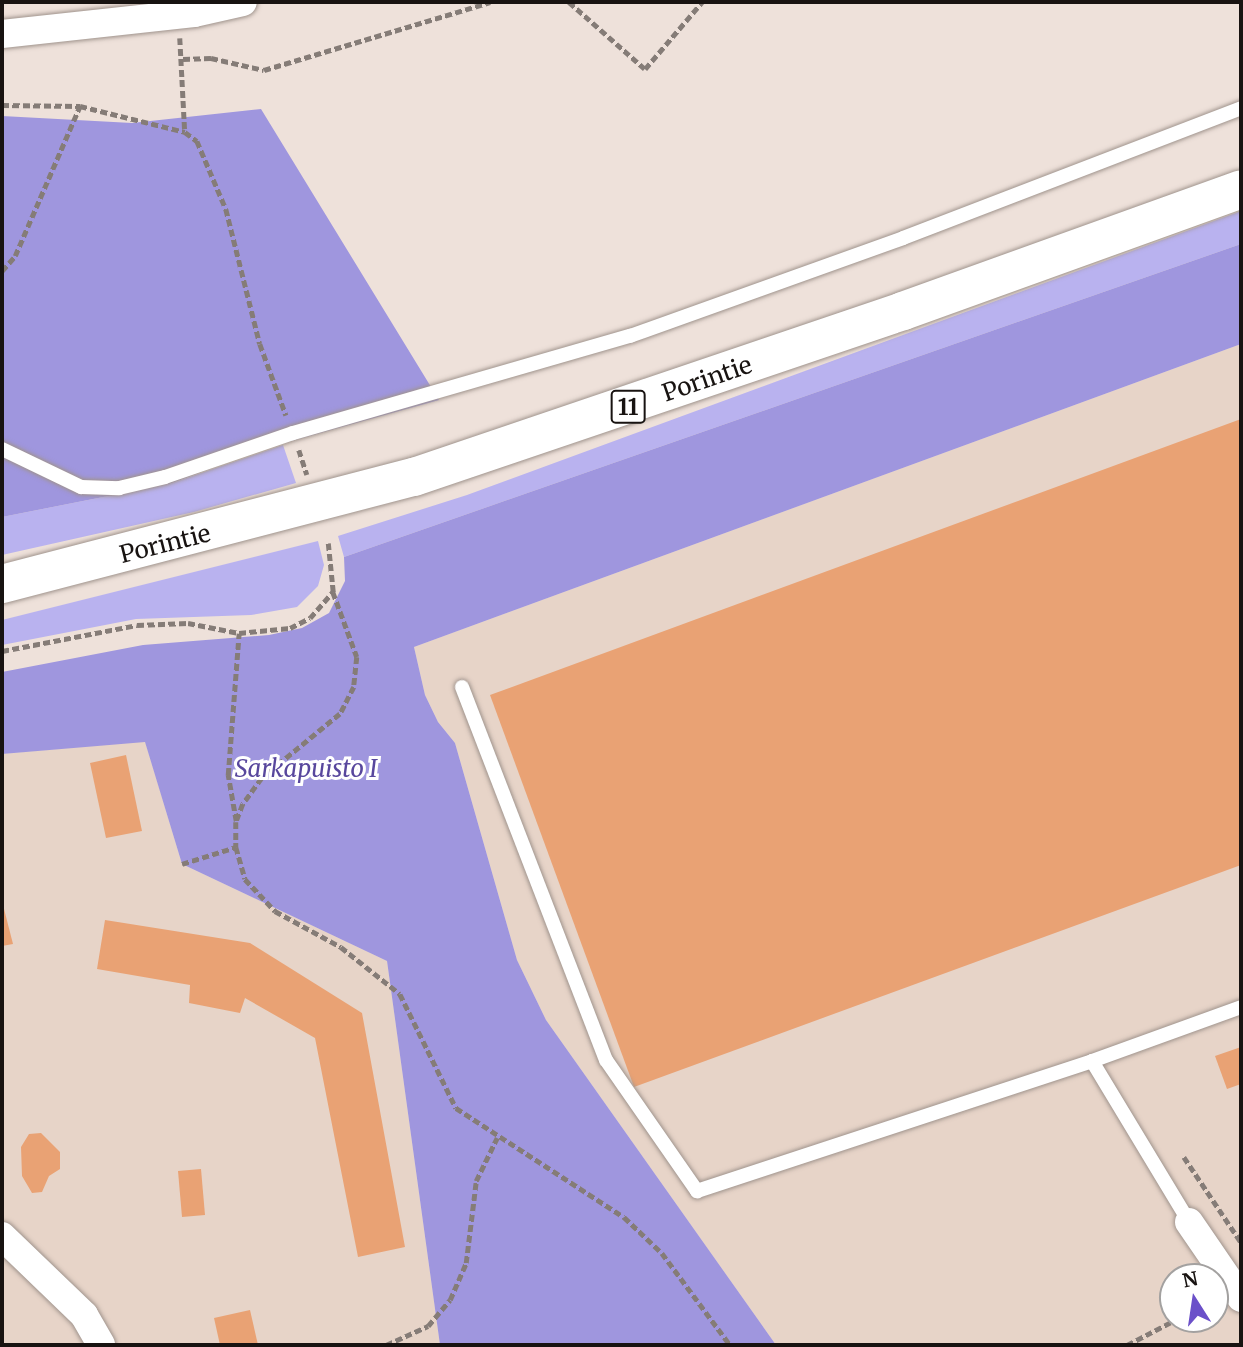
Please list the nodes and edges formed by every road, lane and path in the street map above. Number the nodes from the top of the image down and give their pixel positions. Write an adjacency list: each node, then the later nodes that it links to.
1 (243, 2): 5 (street)
2 (490, 2): 7 (path)
3 (569, 2): 4 (path)
4 (702, 2)
5 (177, 15): 6 (street); 7 (path)
6 (2, 34)
7 (183, 59): 11 (path)
8 (2, 105): 9 (path)
9 (80, 106): 11 (path); 13 (path)
10 (1241, 108): 14 (lane)
11 (185, 132): 14 (path)
12 (1241, 189): 18 (highway, Porintie / 11)
13 (2, 271)
14 (293, 433): 15 (lane); 16 (path)
15 (2, 449)
16 (308, 479)
17 (328, 543): 19 (path)
18 (2, 584)
19 (333, 592): 20 (path); 23 (path)
20 (239, 633): 21 (path); 23 (path)
21 (2, 651)
22 (462, 687): 27 (lane)
23 (236, 822): 24 (path)
24 (236, 847): 25 (path); 28 (path)
25 (182, 864)
26 (1241, 1007): 27 (lane)
27 (1091, 1061): 30 (lane)
28 (497, 1138): 36 (path); 37 (path)
29 (1184, 1157): 32 (path)
30 (1189, 1222): 33 (street)
31 (2, 1236): 35 (street)
32 (1241, 1242)
33 (1241, 1298)
34 (1159, 1328): 38 (path)
35 (101, 1345)
36 (386, 1345)
37 (730, 1345)
38 (1127, 1345)

